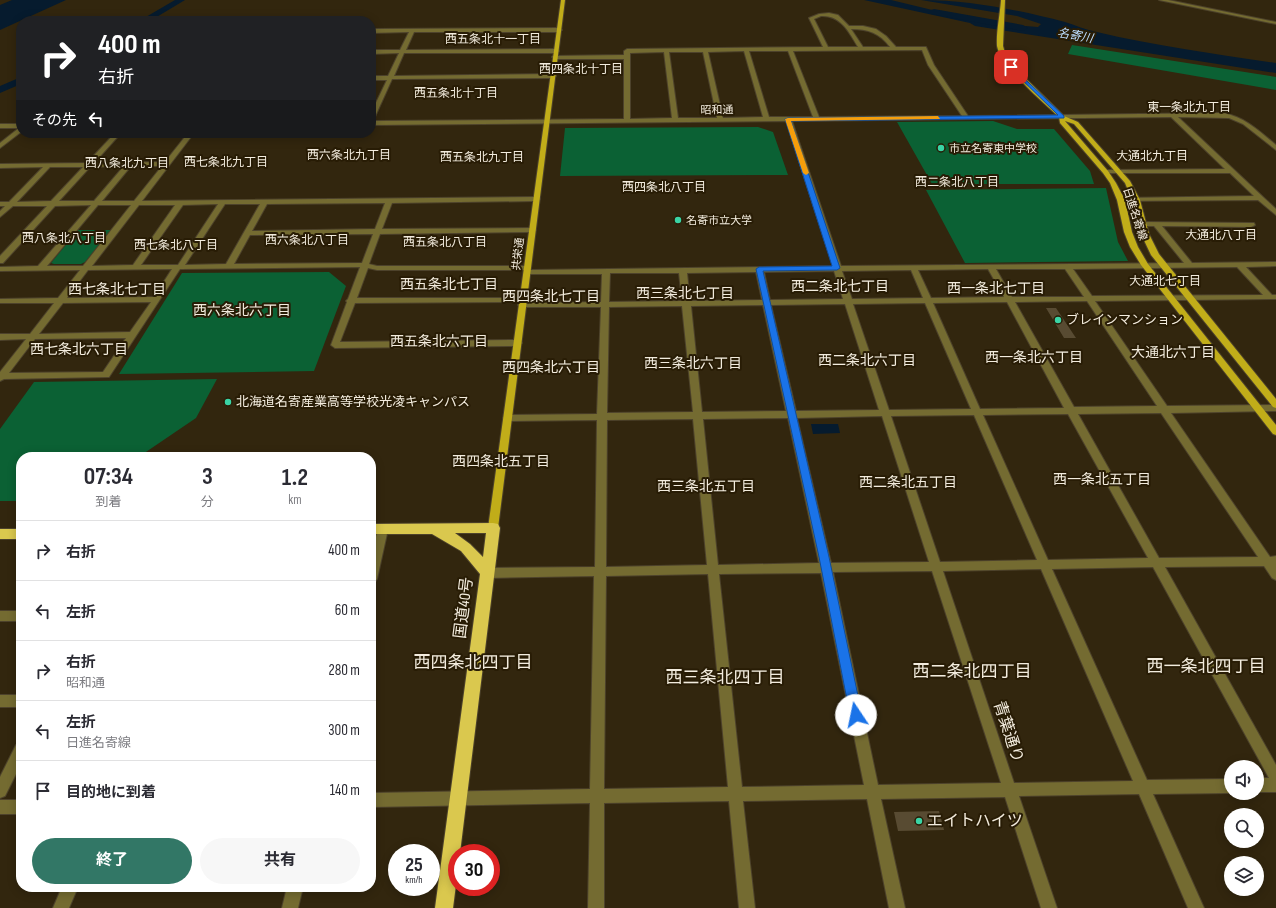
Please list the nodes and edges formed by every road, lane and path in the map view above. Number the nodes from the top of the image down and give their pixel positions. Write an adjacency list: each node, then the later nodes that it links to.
1 (563, 0): 6 (main road, 共栄通)
2 (1003, 0): 25 (main road, 日進名寄線)
3 (1161, 0): 4 (street)
4 (1276, 23)
5 (849, 28): 10 (street); 11 (street); 12 (street)
6 (559, 30): 8 (street); 18 (main road, 共栄通)
7 (376, 31): 8 (street)
8 (412, 31): 17 (street)
9 (790, 48): 10 (street); 14 (street); 28 (street)
10 (826, 48): 11 (street)
11 (861, 48): 12 (street)
12 (894, 48): 26 (street)
13 (705, 49): 14 (street); 15 (street); 30 (street)
14 (746, 49): 31 (street)
15 (666, 50): 19 (street); 29 (street)
16 (376, 52): 17 (street)
17 (402, 52): 18 (street); 22 (street)
18 (555, 54): 19 (street); 20 (main road, 共栄通)
19 (626, 57): 34 (street)
20 (553, 76): 22 (street); 33 (main road, 共栄通)
21 (376, 78): 22 (street)
22 (390, 78): 23 (street)
23 (376, 110)
24 (1172, 115): 25 (street, 昭和通); 40 (street, 昭和通); 49 (street)
25 (1062, 117): 26 (street, 昭和通); 50 (main road, 日進名寄線); 51 (main road, 日進名寄線)
26 (967, 118): 28 (street, 昭和通)
27 (788, 119): 28 (street, 昭和通); 31 (street, 昭和通); 87 (street, 青葉通り)
28 (817, 119)
29 (675, 120): 30 (street, 昭和通); 34 (street, 昭和通)
30 (720, 120): 31 (street, 昭和通)
31 (766, 120)
32 (376, 121): 33 (street, 昭和通)
33 (547, 121): 34 (street, 昭和通); 53 (main road, 共栄通)
34 (627, 121)
35 (0, 126): 36 (street)
36 (16, 126)
37 (16, 133): 42 (street)
38 (113, 138): 47 (street)
39 (187, 138): 45 (street)
40 (1266, 140): 41 (street); 43 (street, 昭和通)
41 (1276, 140)
42 (0, 146)
43 (1276, 148)
44 (129, 164): 45 (street); 47 (street); 60 (street)
45 (167, 164): 61 (street)
46 (49, 165): 47 (street); 48 (street); 63 (street)
47 (89, 165): 64 (street)
48 (0, 166)
49 (1231, 171): 51 (street); 52 (street)
50 (1106, 172): 51 (street); 55 (main road, 日進名寄線)
51 (1120, 173): 56 (main road, 日進名寄線)
52 (1261, 198): 56 (street); 65 (street)
53 (536, 199): 54 (street); 70 (main road, 共栄通)
54 (389, 200): 59 (street); 71 (street)
55 (1121, 200): 56 (street); 77 (main road, 日進名寄線)
56 (1136, 200): 67 (main road, 日進名寄線)
57 (181, 202): 58 (street); 61 (street); 86 (street)
58 (223, 202): 59 (street); 81 (street)
59 (265, 202): 72 (street)
60 (96, 203): 61 (street); 64 (street); 89 (street)
61 (138, 203): 85 (street)
62 (0, 204): 63 (street)
63 (11, 204): 64 (street); 66 (street)
64 (53, 204): 73 (street)
65 (1276, 213)
66 (0, 215)
67 (1143, 224): 68 (street); 78 (main road, 日進名寄線)
68 (1156, 224): 69 (street); 79 (street)
69 (1251, 225)
70 (532, 230): 71 (street); 91 (main road, 共栄通)
71 (378, 231): 72 (street); 76 (street)
72 (247, 233): 82 (street)
73 (0, 261)
74 (1239, 264): 75 (street); 79 (street); 95 (street)
75 (1276, 264)
76 (364, 265): 82 (street); 91 (street); 102 (street)
77 (1145, 265): 78 (street); 80 (street); 96 (main road, 日進名寄線)
78 (1162, 265): 79 (street); 94 (main road, 日進名寄線)
79 (1190, 265)
80 (1067, 266): 84 (street); 98 (street)
81 (179, 267): 82 (street); 86 (street); 97 (street)
82 (228, 267)
83 (913, 267): 84 (street); 87 (street); 103 (street)
84 (991, 267): 100 (street)
85 (86, 268): 86 (street); 89 (street); 99 (street)
86 (136, 268)
87 (837, 268): 90 (street); 104 (street, 青葉通り)
88 (0, 269): 89 (street)
89 (40, 269)
90 (759, 269): 92 (street); 106 (street)
91 (527, 270): 93 (street); 105 (main road, 共栄通)
92 (683, 270): 93 (street); 108 (street)
93 (606, 271): 107 (street)
94 (1188, 297): 95 (street); 96 (street); 114 (main road, 日進名寄線)
95 (1273, 297)
96 (1169, 298): 98 (street); 115 (main road, 日進名寄線)
97 (157, 299): 99 (street); 109 (street)
98 (1089, 299): 100 (street); 117 (street)
99 (62, 300): 101 (street); 110 (street)
100 (1010, 300): 103 (street); 118 (street)
101 (0, 301)
102 (350, 301): 105 (street); 112 (street)
103 (930, 301): 104 (street); 119 (street)
104 (848, 302): 106 (street); 120 (street, 青葉通り)
105 (523, 303): 107 (street); 112 (main road, 共栄通)
106 (766, 303): 108 (street); 121 (street)
107 (606, 304): 108 (street); 123 (street)
108 (686, 304): 122 (street)
109 (133, 335): 110 (street); 113 (street)
110 (34, 336): 111 (street); 113 (street)
111 (0, 337)
112 (518, 343): 124 (main road, 共栄通)
113 (1, 377)
114 (1276, 405)
115 (1257, 408): 116 (street); 117 (street); 125 (main road, 日進名寄線)
116 (1276, 408)
117 (1163, 409): 118 (street); 131 (street)
118 (1071, 410): 119 (street); 132 (street)
119 (978, 412): 120 (street); 133 (street)
120 (885, 413): 121 (street); 134 (street, 青葉通り)
121 (792, 415): 122 (street); 135 (street)
122 (698, 416): 123 (street); 136 (street)
123 (602, 417): 124 (street); 137 (street)
124 (508, 418): 126 (main road, 共栄通)
125 (1276, 432)
126 (492, 528): 128 (highway); 138 (highway, 国道40号)
127 (377, 529): 128 (highway)
128 (432, 529): 138 (highway)
129 (0, 534): 130 (highway)
130 (16, 534)
131 (1271, 561): 132 (street); 139 (street)
132 (1156, 563): 133 (street); 145 (street)
133 (1045, 564): 134 (street); 150 (street)
134 (935, 566): 135 (street); 149 (street, 青葉通り)
135 (826, 568): 136 (street); 152 (street)
136 (713, 570): 137 (street); 153 (street)
137 (601, 571): 138 (street); 154 (street)
138 (487, 573): 155 (highway, 国道40号)
139 (1276, 575)
140 (0, 616): 141 (street)
141 (16, 616)
142 (0, 701): 143 (street)
143 (16, 701)
144 (16, 760): 151 (street)
145 (1276, 778)
146 (1264, 785): 147 (street)
147 (1276, 785)
148 (1224, 786): 150 (street)
149 (1009, 788): 150 (street); 152 (street); 167 (street, 青葉通り)
150 (1142, 788): 168 (street)
151 (0, 791)
152 (871, 792): 153 (street); 166 (street)
153 (736, 794): 154 (street); 165 (street)
154 (598, 797): 155 (street); 164 (street)
155 (458, 799): 156 (street); 163 (highway, 国道40号)
156 (376, 800)
157 (0, 807): 158 (street)
158 (16, 807)
159 (68, 892): 161 (street)
160 (294, 892): 162 (street)
161 (61, 908)
162 (290, 908)
163 (444, 908)
164 (596, 908)
165 (747, 908)
166 (897, 908)
167 (1049, 908)
168 (1196, 908)

